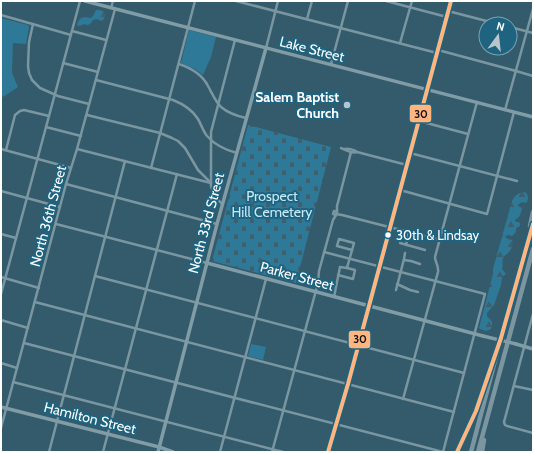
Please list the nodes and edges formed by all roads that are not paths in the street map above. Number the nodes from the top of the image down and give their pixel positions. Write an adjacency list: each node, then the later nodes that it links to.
1 (80, 1): 26 (street)
2 (85, 1): 13 (main road, Lake Street)
3 (113, 1): 13 (street, North 36th Street)
4 (195, 1): 22 (street)
5 (236, 1): 15 (street)
6 (278, 1): 15 (street, North 33rd Street)
7 (312, 1): 19 (street)
8 (348, 1): 23 (street)
9 (386, 1): 12 (street)
10 (412, 1): 12 (street)
11 (451, 1): 16 (main road)
12 (410, 7): 18 (street); 30 (street)
13 (113, 9): 22 (main road, Lake Street); 28 (street, North 36th Street)
14 (533, 9): 25 (street)
15 (276, 11): 19 (street); 31 (street, North 33rd Street)
16 (448, 11): 18 (main road); 20 (street)
17 (1, 15): 21 (street)
18 (447, 17): 32 (main road)
19 (307, 19): 23 (street)
20 (478, 19)
21 (33, 24): 26 (street); 41 (street)
22 (188, 28): 29 (main road, Lake Street); 34 (street)
23 (341, 28): 30 (street); 35 (street)
24 (518, 29): 25 (street)
25 (527, 32): 27 (street); 36 (street)
26 (71, 33): 28 (street); 33 (street)
27 (533, 33)
28 (106, 40): 37 (street, North 36th Street)
29 (234, 40): 31 (main road, Lake Street); 44 (street)
30 (400, 43): 32 (street)
31 (266, 48): 35 (main road, Lake Street); 51 (main road, North 33rd Street)
32 (437, 52): 36 (street); 40 (main road)
33 (63, 63): 37 (street); 41 (street)
34 (179, 64): 42 (street); 44 (street)
35 (331, 65): 40 (main road, Lake Street)
36 (516, 71): 38 (street); 46 (street)
37 (98, 72): 39 (street, North 36th Street)
38 (533, 76)
39 (96, 80): 42 (street); 45 (street, North 36th Street)
40 (427, 90): 43 (main road, Lake Street); 52 (main road)
41 (55, 94): 45 (street); 49 (street)
42 (170, 99): 54 (street); 57 (street)
43 (477, 102): 46 (main road, Lake Street); 55 (street)
44 (218, 103): 51 (street); 57 (street)
45 (89, 104): 48 (street, North 36th Street)
46 (505, 110): 47 (main road, Lake Street)
47 (514, 112): 50 (main road, Lake Street); 74 (street)
48 (86, 115): 54 (street); 56 (street, North 36th Street)
49 (49, 116): 53 (street); 62 (street)
50 (533, 117)
51 (246, 118): 65 (main road, North 33rd Street)
52 (419, 121): 55 (street); 66 (main road)
53 (46, 127): 56 (street); 67 (street)
54 (160, 133): 72 (street); 76 (street)
55 (468, 134): 70 (street)
56 (81, 136): 60 (street, North 36th Street)
57 (210, 140): 65 (street); 76 (street)
58 (341, 148): 61 (street)
59 (1, 149): 62 (street)
60 (77, 149): 68 (street); 71 (street, North 36th Street)
61 (345, 149): 63 (street); 64 (street)
62 (6, 150): 67 (street)
63 (351, 152): 64 (street); 87 (street)
64 (357, 152): 69 (street)
65 (237, 153): 82 (main road, North 33rd Street)
66 (410, 153): 69 (main road); 70 (street)
67 (38, 159): 71 (street); 81 (street)
68 (125, 161): 72 (street); 80 (street)
69 (407, 165): 78 (main road)
70 (460, 166): 74 (street); 83 (street)
71 (71, 168): 77 (street, North 36th Street)
72 (151, 168): 73 (street)
73 (176, 174): 76 (street); 85 (street)
74 (497, 176): 75 (street); 83 (street)
75 (517, 181)
76 (211, 183): 82 (street)
77 (66, 184): 80 (street); 84 (street, North 36th Street)
78 (400, 190): 83 (street); 91 (main road)
79 (1, 191): 81 (street)
80 (116, 197): 85 (street); 94 (street)
81 (27, 198): 84 (street); 95 (street)
82 (222, 204): 89 (main road, North 33rd Street)
83 (449, 204): 96 (street)
84 (60, 207): 88 (street, North 36th Street)
85 (167, 211): 89 (street); 100 (street)
86 (533, 212): 113 (highway)
87 (335, 213): 91 (street); 103 (street)
88 (56, 224): 94 (street, Parker Street); 122 (street, North 36th Street)
89 (217, 224): 108 (main road, North 33rd Street)
90 (533, 224): 113 (highway)
91 (390, 227): 92 (street); 110 (main road)
92 (409, 232): 96 (street); 98 (street)
93 (1, 234): 95 (street)
94 (106, 237): 100 (street, Parker Street); 115 (street)
95 (16, 238): 118 (street)
96 (440, 240): 120 (street)
97 (400, 243): 98 (street)
98 (406, 244): 102 (street)
99 (533, 249): 116 (highway)
100 (156, 250): 108 (street, Parker Street); 123 (street)
101 (352, 250): 101 (street); 106 (street)
102 (425, 250)
103 (324, 252): 106 (street); 125 (street)
104 (405, 253): 107 (street)
105 (533, 255): 116 (highway)
106 (350, 259): 110 (street); 111 (street)
107 (404, 260): 109 (street); 112 (street)
108 (207, 263): 119 (main road, Parker Street); 130 (main road, North 33rd Street)
109 (420, 264)
110 (379, 267): 112 (street); 131 (main road)
111 (347, 268): 114 (street); 114 (street)
112 (400, 272): 120 (street); 121 (street)
113 (519, 274): 141 (highway)
114 (338, 275): 128 (street)
115 (95, 276): 123 (street); 133 (street)
116 (525, 276): 155 (highway)
117 (1, 277): 118 (street)
118 (5, 279): 122 (street); 127 (street)
119 (266, 279): 125 (main road, Parker Street); 134 (street)
120 (435, 281): 136 (street); 140 (street)
121 (398, 284): 124 (street); 126 (street)
122 (39, 288): 129 (street, North 36th Street)
123 (146, 290): 130 (street); 138 (street)
124 (396, 290)
125 (315, 292): 128 (main road, Parker Street); 139 (street)
126 (418, 292)
127 (1, 294)
128 (334, 297): 131 (main road, Parker Street)
129 (35, 302): 133 (street); 137 (street, North 36th Street)
130 (197, 303): 134 (street); 143 (main road, North 33rd Street)
131 (369, 306): 136 (main road, Parker Street); 144 (main road)
132 (533, 314): 145 (street)
133 (85, 316): 138 (street); 147 (street)
134 (256, 318): 139 (street); 148 (street)
135 (1, 320): 137 (street)
136 (424, 320): 140 (main road, Parker Street); 149 (street)
137 (28, 328): 142 (street, North 36th Street)
138 (135, 329): 143 (street); 152 (street)
139 (305, 331): 144 (street); 153 (street)
140 (475, 334): 145 (main road, Parker Street, bridge); 154 (street)
141 (501, 338): 186 (highway); 187 (highway)
142 (24, 343): 147 (street); 151 (street, North 36th Street)
143 (187, 343): 148 (street); 157 (main road, North 33rd Street)
144 (358, 345): 149 (street); 158 (main road)
145 (524, 346): 146 (main road, Parker Street); 159 (street)
146 (533, 349)
147 (74, 356): 152 (street); 161 (street)
148 (245, 358): 153 (street); 162 (street)
149 (414, 360): 154 (street); 163 (street)
150 (1, 363): 151 (street)
151 (17, 368): 156 (street, North 36th Street)
152 (125, 369): 157 (street); 166 (street)
153 (294, 370): 158 (street); 167 (street)
154 (464, 373): 168 (street)
155 (498, 376): 188 (highway); 189 (highway)
156 (14, 382): 161 (street); 165 (street, North 36th Street)
157 (176, 382): 162 (street); 170 (main road, North 33rd Street)
158 (348, 384): 163 (street); 171 (main road)
159 (514, 386): 160 (street); 173 (street)
160 (533, 390)
161 (64, 395): 166 (street); 169 (street)
162 (234, 398): 167 (street); 175 (street)
163 (404, 399): 168 (street)
164 (1, 407): 165 (main road, Hamilton Street)
165 (6, 408): 169 (main road, Hamilton Street); 172 (street, North 36th Street)
166 (115, 408): 170 (street); 174 (street)
167 (284, 410): 171 (street); 177 (street)
168 (454, 412): 185 (street)
169 (57, 421): 174 (main road, Hamilton Street); 178 (street)
170 (166, 422): 175 (street); 176 (main road, North 33rd Street)
171 (336, 424): 184 (main road); 185 (street)
172 (1, 428)
173 (533, 433)
174 (108, 434): 176 (main road, Hamilton Street); 179 (street)
175 (224, 437): 177 (street); 182 (street)
176 (159, 447): 180 (main road, North 33rd Street); 181 (main road, Hamilton Street)
177 (273, 451): 183 (street)
178 (49, 452)
179 (103, 452)
180 (158, 452)
181 (173, 452)
182 (220, 452)
183 (283, 452)
184 (328, 452)
185 (443, 452)
186 (457, 452)
187 (471, 452)
188 (478, 452)
189 (482, 452)

